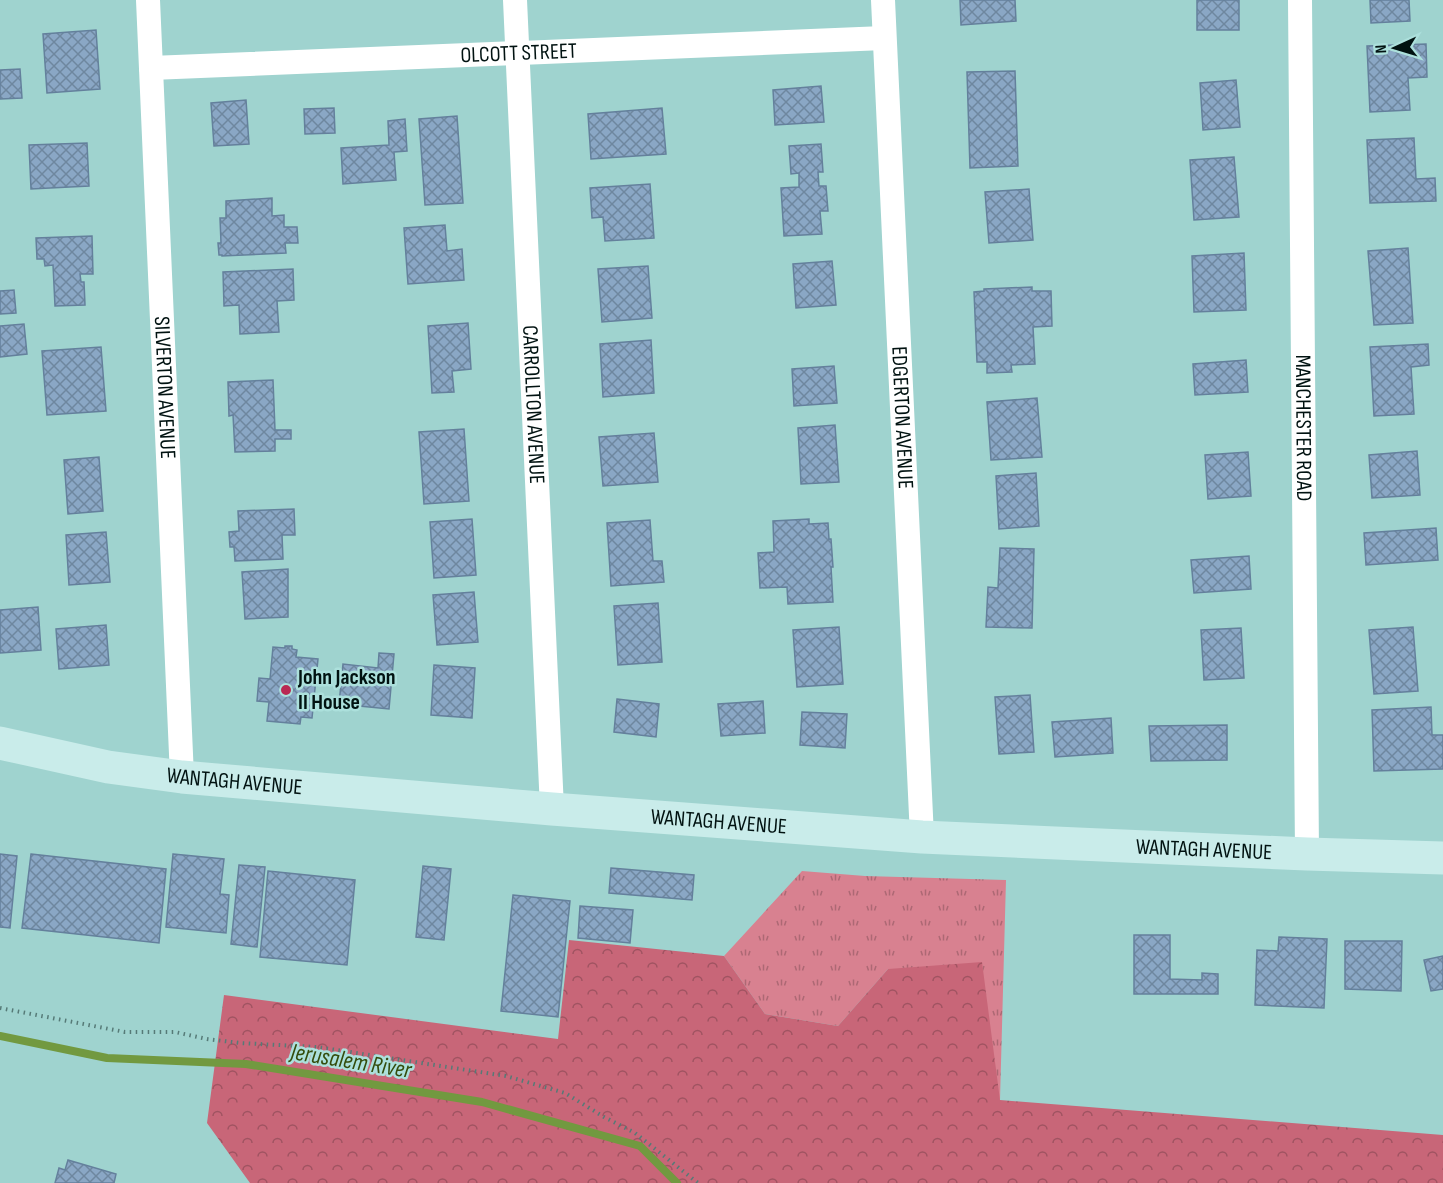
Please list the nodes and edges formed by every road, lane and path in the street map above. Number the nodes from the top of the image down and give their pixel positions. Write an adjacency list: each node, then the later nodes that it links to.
1 (148, 0): 7 (street, SILVERTON AVENUE)
2 (515, 0): 6 (street, CARROLLTON AVENUE)
3 (883, 0): 5 (street, EDGERTON AVENUE)
4 (1300, 0): 12 (street, MANCHESTER ROAD)
5 (884, 38): 6 (street, OLCOTT STREET); 11 (street, EDGERTON AVENUE)
6 (518, 52): 7 (street, OLCOTT STREET); 10 (street, CARROLLTON AVENUE)
7 (151, 68): 9 (street, SILVERTON AVENUE)
8 (0, 743): 9 (main road, WANTAGH AVENUE)
9 (182, 777): 10 (main road, WANTAGH AVENUE)
10 (552, 809): 11 (main road, WANTAGH AVENUE)
11 (922, 837): 12 (main road, WANTAGH AVENUE)
12 (1307, 854): 13 (main road, WANTAGH AVENUE)
13 (1443, 858)
14 (0, 1008): 15 (path)
15 (698, 1183)

